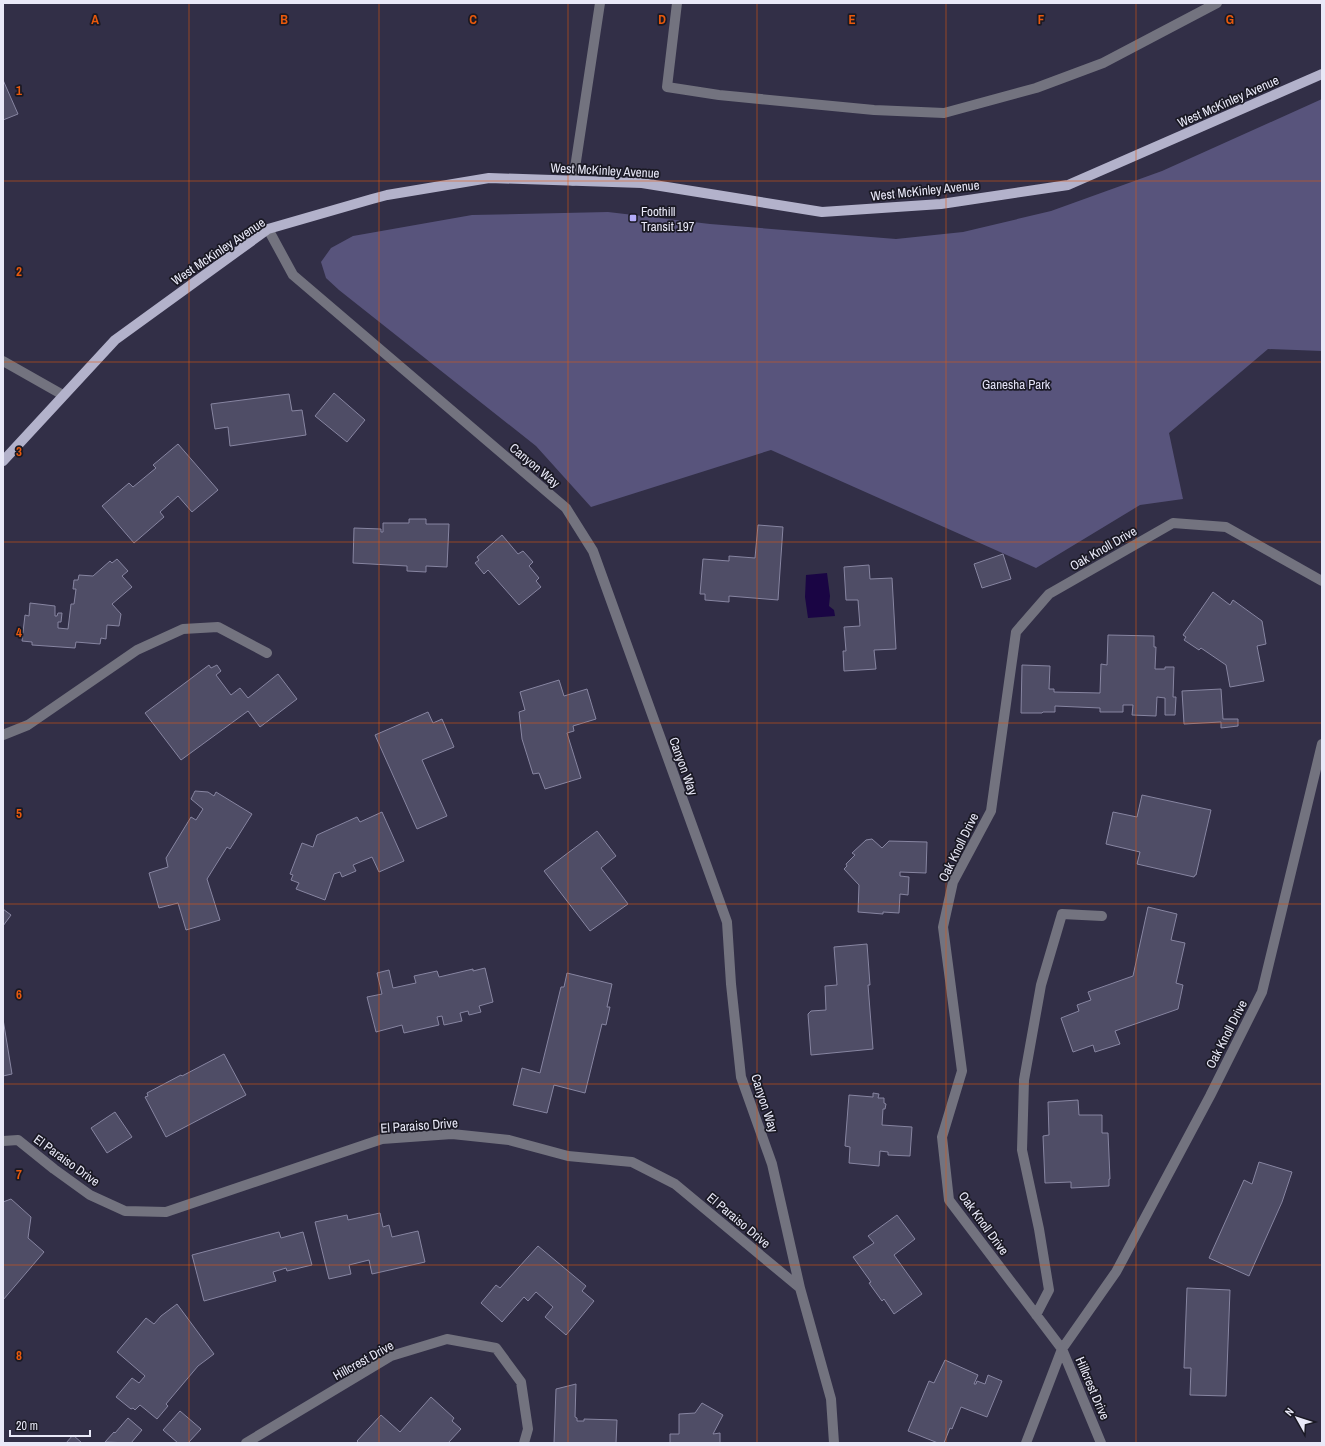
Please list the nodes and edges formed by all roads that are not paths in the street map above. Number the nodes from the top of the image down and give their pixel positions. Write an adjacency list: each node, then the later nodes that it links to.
1 (600, 3): 5 (street)
2 (677, 3): 3 (street)
3 (1217, 3)
4 (1322, 74): 5 (main road, West McKinley Avenue)
5 (573, 181): 6 (main road, West McKinley Avenue)
6 (268, 229): 8 (main road, West McKinley Avenue); 16 (street, Canyon Way)
7 (3, 361): 8 (street)
8 (64, 395): 9 (main road, West McKinley Avenue)
9 (3, 461)
10 (1322, 581): 17 (street, Oak Knoll Drive)
11 (267, 653): 12 (street)
12 (3, 735)
13 (1322, 744): 18 (street, Oak Knoll Drive)
14 (1102, 916): 17 (street)
15 (3, 1141): 16 (street, El Paraiso Drive)
16 (800, 1288): 21 (street, Canyon Way)
17 (1036, 1315): 18 (street, Oak Knoll Drive)
18 (1062, 1349): 22 (street, Hillcrest Drive); 23 (street, Hillcrest Drive)
19 (246, 1443): 20 (street, Hillcrest Drive)
20 (524, 1443)
21 (834, 1443)
22 (1026, 1443)
23 (1101, 1443)

